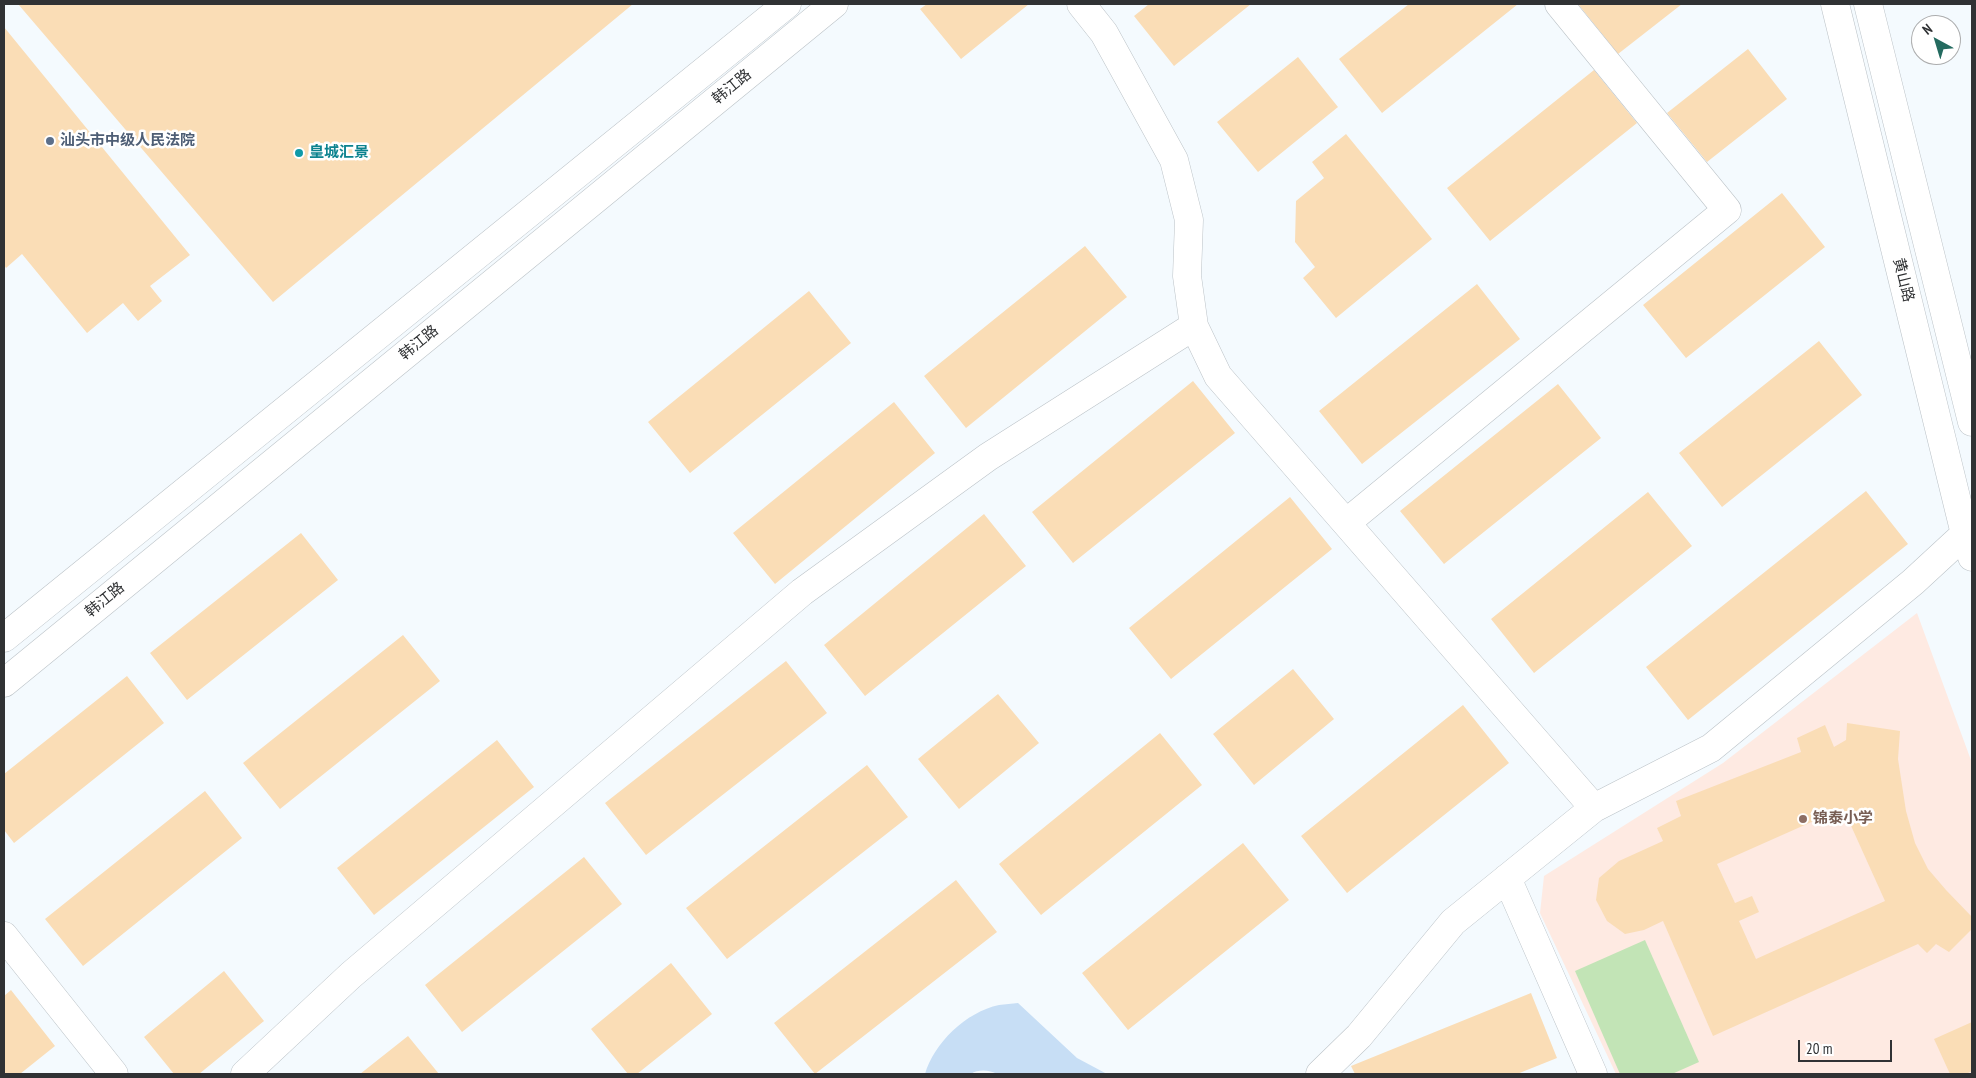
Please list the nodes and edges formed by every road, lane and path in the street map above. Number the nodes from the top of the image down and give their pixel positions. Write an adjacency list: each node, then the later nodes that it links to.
1 (788, 4): 11 (street, 韩江路)
2 (834, 4): 12 (street, 韩江路)
3 (1081, 4): 7 (street)
4 (1559, 4): 9 (street)
5 (1835, 4): 10 (street, 黄山路)
6 (1868, 4): 8 (street)
7 (1194, 326): 9 (street); 17 (street)
8 (1972, 422)
9 (1346, 523): 13 (street)
10 (1969, 545): 13 (street)
11 (4, 638)
12 (4, 683)
13 (1594, 808): 14 (street)
14 (1507, 878): 18 (street); 19 (street)
15 (4, 936): 16 (street)
16 (114, 1074)
17 (245, 1074)
18 (1320, 1074)
19 (1593, 1074)

